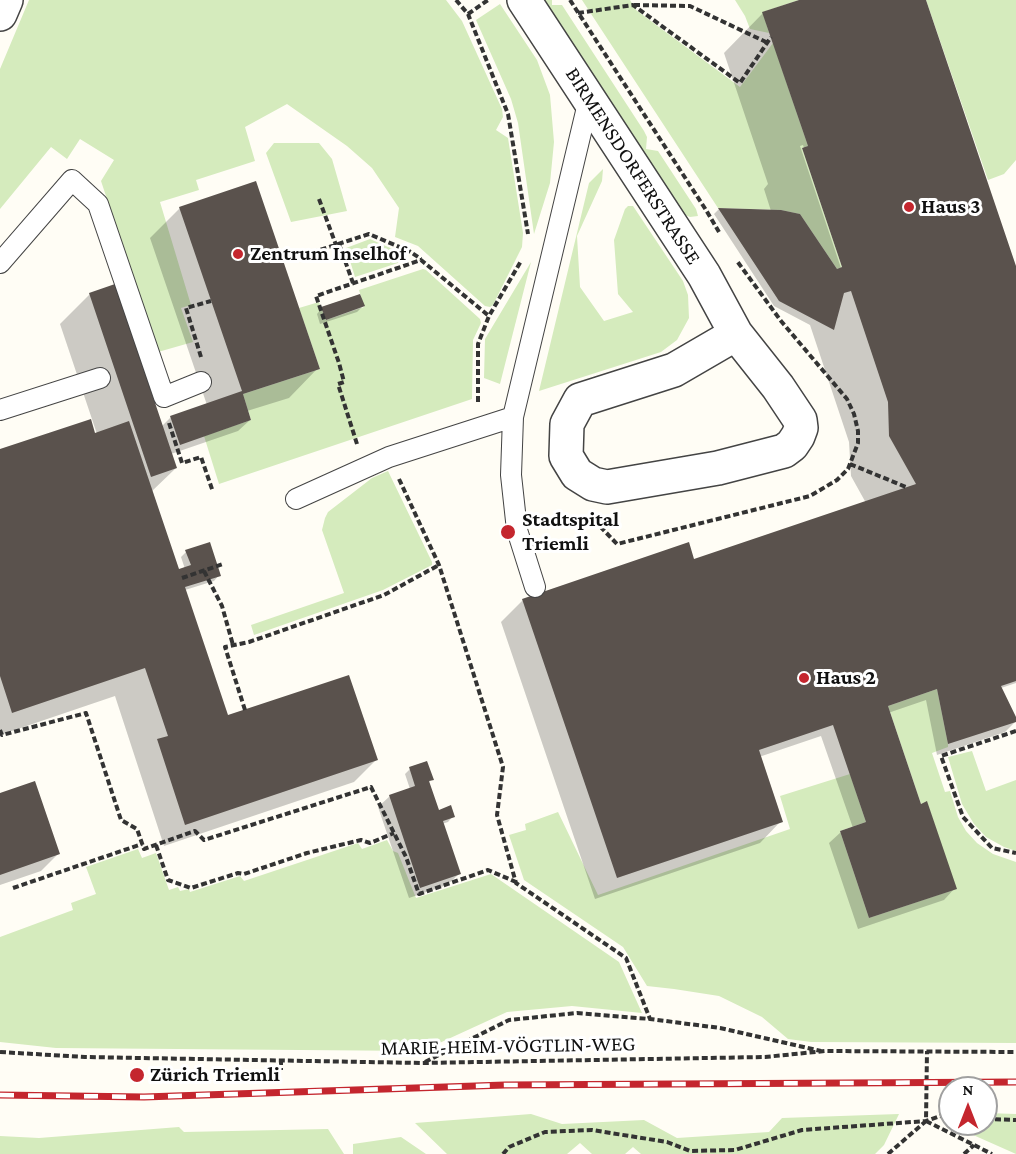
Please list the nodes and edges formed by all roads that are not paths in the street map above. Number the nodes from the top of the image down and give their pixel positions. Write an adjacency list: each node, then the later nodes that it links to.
1 (6, 0): 3 (street)
2 (524, 0): 4 (street, BIRMENSDORFERSTRASSE)
3 (0, 14)
4 (589, 99): 6 (street, BIRMENSDORFERSTRASSE); 10 (lane)
5 (0, 263): 8 (lane)
6 (736, 334): 6 (street, BIRMENSDORFERSTRASSE)
7 (100, 378): 9 (lane)
8 (201, 382)
9 (0, 410)
10 (513, 417): 11 (lane); 12 (lane)
11 (296, 499)
12 (535, 587)

